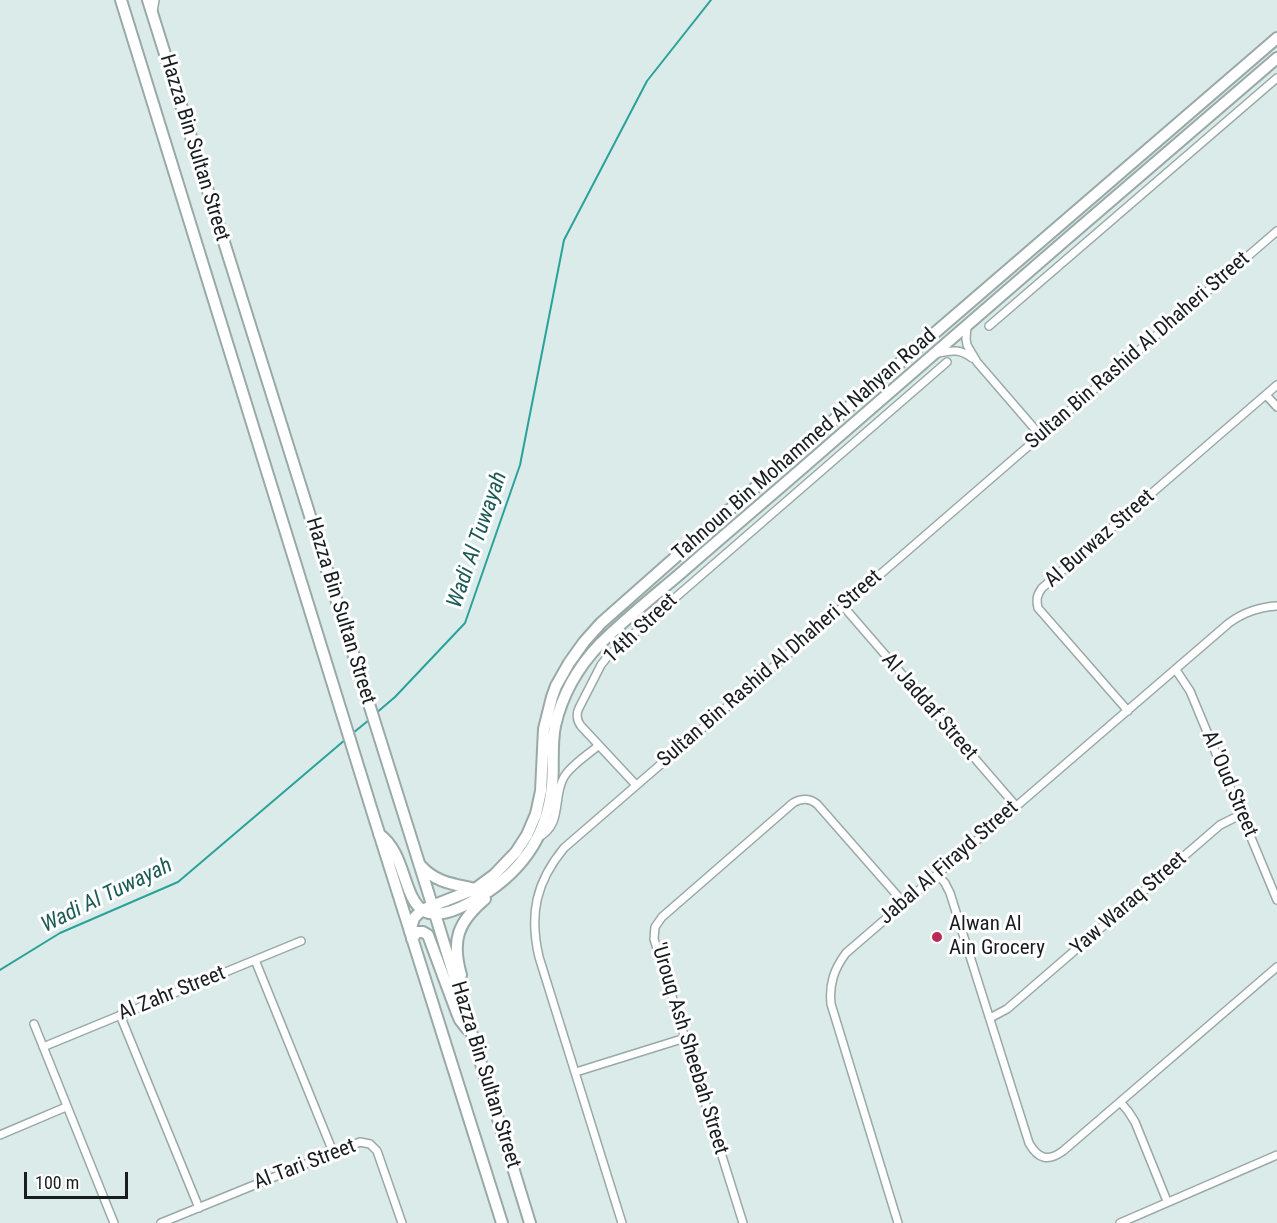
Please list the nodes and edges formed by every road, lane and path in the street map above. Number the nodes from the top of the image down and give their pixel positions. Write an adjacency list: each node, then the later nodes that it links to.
1 (121, 0): 37 (main road, Hazza Bin Sultan Street)
2 (148, 0): 4 (main road, Hazza Bin Sultan Street)
3 (155, 0): 4 (street)
4 (153, 15): 39 (main road, Hazza Bin Sultan Street)
5 (1277, 38): 8 (main road, Tahnoun Bin Mohammed Al Nahyan Road)
6 (1277, 58): 9 (main road, Tahnoun Bin Mohammed Al Nahyan Road)
7 (1277, 78): 11 (street)
8 (1167, 132): 12 (main road); 24 (main road, Tahnoun Bin Mohammed Al Nahyan Road)
9 (1167, 152): 10 (main road, Tahnoun Bin Mohammed Al Nahyan Road); 11 (street)
10 (1154, 163): 11 (street); 12 (main road, Tahnoun Bin Mohammed Al Nahyan Road)
11 (1170, 169): 15 (street)
12 (1108, 204): 14 (main road, Tahnoun Bin Mohammed Al Nahyan Road)
13 (1277, 231): 22 (street, Sultan Bin Rashid Al Dhaheri Street)
14 (967, 326): 16 (main road, Tahnoun Bin Mohammed Al Nahyan Road); 18 (street)
15 (989, 326)
16 (936, 353): 18 (street); 23 (main road, Tahnoun Bin Mohammed Al Nahyan Road)
17 (947, 362): 25 (street, 14th Street)
18 (976, 362): 22 (street)
19 (1277, 386): 20 (street, Al Burwaz Street)
20 (1266, 395): 21 (street); 32 (street, Al Burwaz Street)
21 (1277, 407)
22 (1040, 435): 29 (street, Sultan Bin Rashid Al Dhaheri Street)
23 (748, 515): 25 (street); 26 (main road, Tahnoun Bin Mohammed Al Nahyan Road)
24 (713, 524): 28 (main road); 42 (main road, Tahnoun Bin Mohammed Al Nahyan Road)
25 (752, 532): 27 (street, 14th Street)
26 (725, 534): 27 (street); 28 (main road, Tahnoun Bin Mohammed Al Nahyan Road)
27 (738, 543): 33 (street, 14th Street)
28 (659, 591): 38 (main road, Tahnoun Bin Mohammed Al Nahyan Road)
29 (843, 606): 34 (street, Sultan Bin Rashid Al Dhaheri Street); 35 (street, Al Jaddaf Street)
30 (1277, 606): 31 (street, Jabal Al Firayd Street)
31 (1176, 670): 32 (street, Jabal Al Firayd Street); 36 (street, Al 'Oud Street)
32 (1128, 711): 35 (street, Jabal Al Firayd Street)
33 (599, 745): 34 (street, 14th Street); 38 (street)
34 (636, 785): 56 (street, Sultan Bin Rashid Al Dhaheri Street)
35 (1016, 806): 41 (street, Jabal Al Firayd Street)
36 (1242, 814): 43 (street, Al 'Oud Street); 51 (street, Yaw Waraq Street)
37 (379, 834): 45 (main road); 46 (main road, Hazza Bin Sultan Street)
38 (537, 838): 40 (main road, Tahnoun Bin Mohammed Al Nahyan Road)
39 (419, 863): 42 (main road); 45 (main road, Hazza Bin Sultan Street)
40 (513, 872): 45 (main road, Tahnoun Bin Mohammed Al Nahyan Road); 53 (main road)
41 (937, 874): 44 (street, Jabal Al Firayd Street); 51 (street)
42 (475, 889): 45 (main road, Tahnoun Bin Mohammed Al Nahyan Road)
43 (1277, 900)
44 (903, 902): 54 (street, 'Urouq Ash Sheebah Street); 71 (street, Jabal Al Firayd Street)
45 (430, 910): 46 (main road); 53 (main road, Hazza Bin Sultan Street)
46 (411, 935): 53 (main road); 67 (main road, Hazza Bin Sultan Street)
47 (301, 941): 48 (street, Al Zahr Street)
48 (255, 960): 50 (street, Al Zahr Street); 60 (street)
49 (1277, 967): 57 (street)
50 (120, 1015): 55 (street, Al Zahr Street); 63 (street)
51 (990, 1018): 57 (street)
52 (34, 1024): 55 (street)
53 (472, 1034): 68 (main road, Hazza Bin Sultan Street)
54 (685, 1038): 56 (street); 70 (street, 'Urouq Ash Sheebah Street)
55 (43, 1047): 58 (street)
56 (576, 1072): 69 (street, Sultan Bin Rashid Al Dhaheri Street)
57 (1121, 1103): 62 (street)
58 (66, 1107): 59 (street); 64 (street)
59 (0, 1135)
60 (333, 1152): 63 (street, Al Tari Street); 66 (street, Al Tari Street)
61 (1277, 1155): 62 (street)
62 (1167, 1201): 72 (street)
63 (199, 1208): 65 (street, Al Tari Street)
64 (114, 1223)
65 (161, 1223)
66 (402, 1223)
67 (501, 1223)
68 (530, 1223)
69 (622, 1223)
70 (743, 1223)
71 (898, 1223)
72 (1120, 1223)

